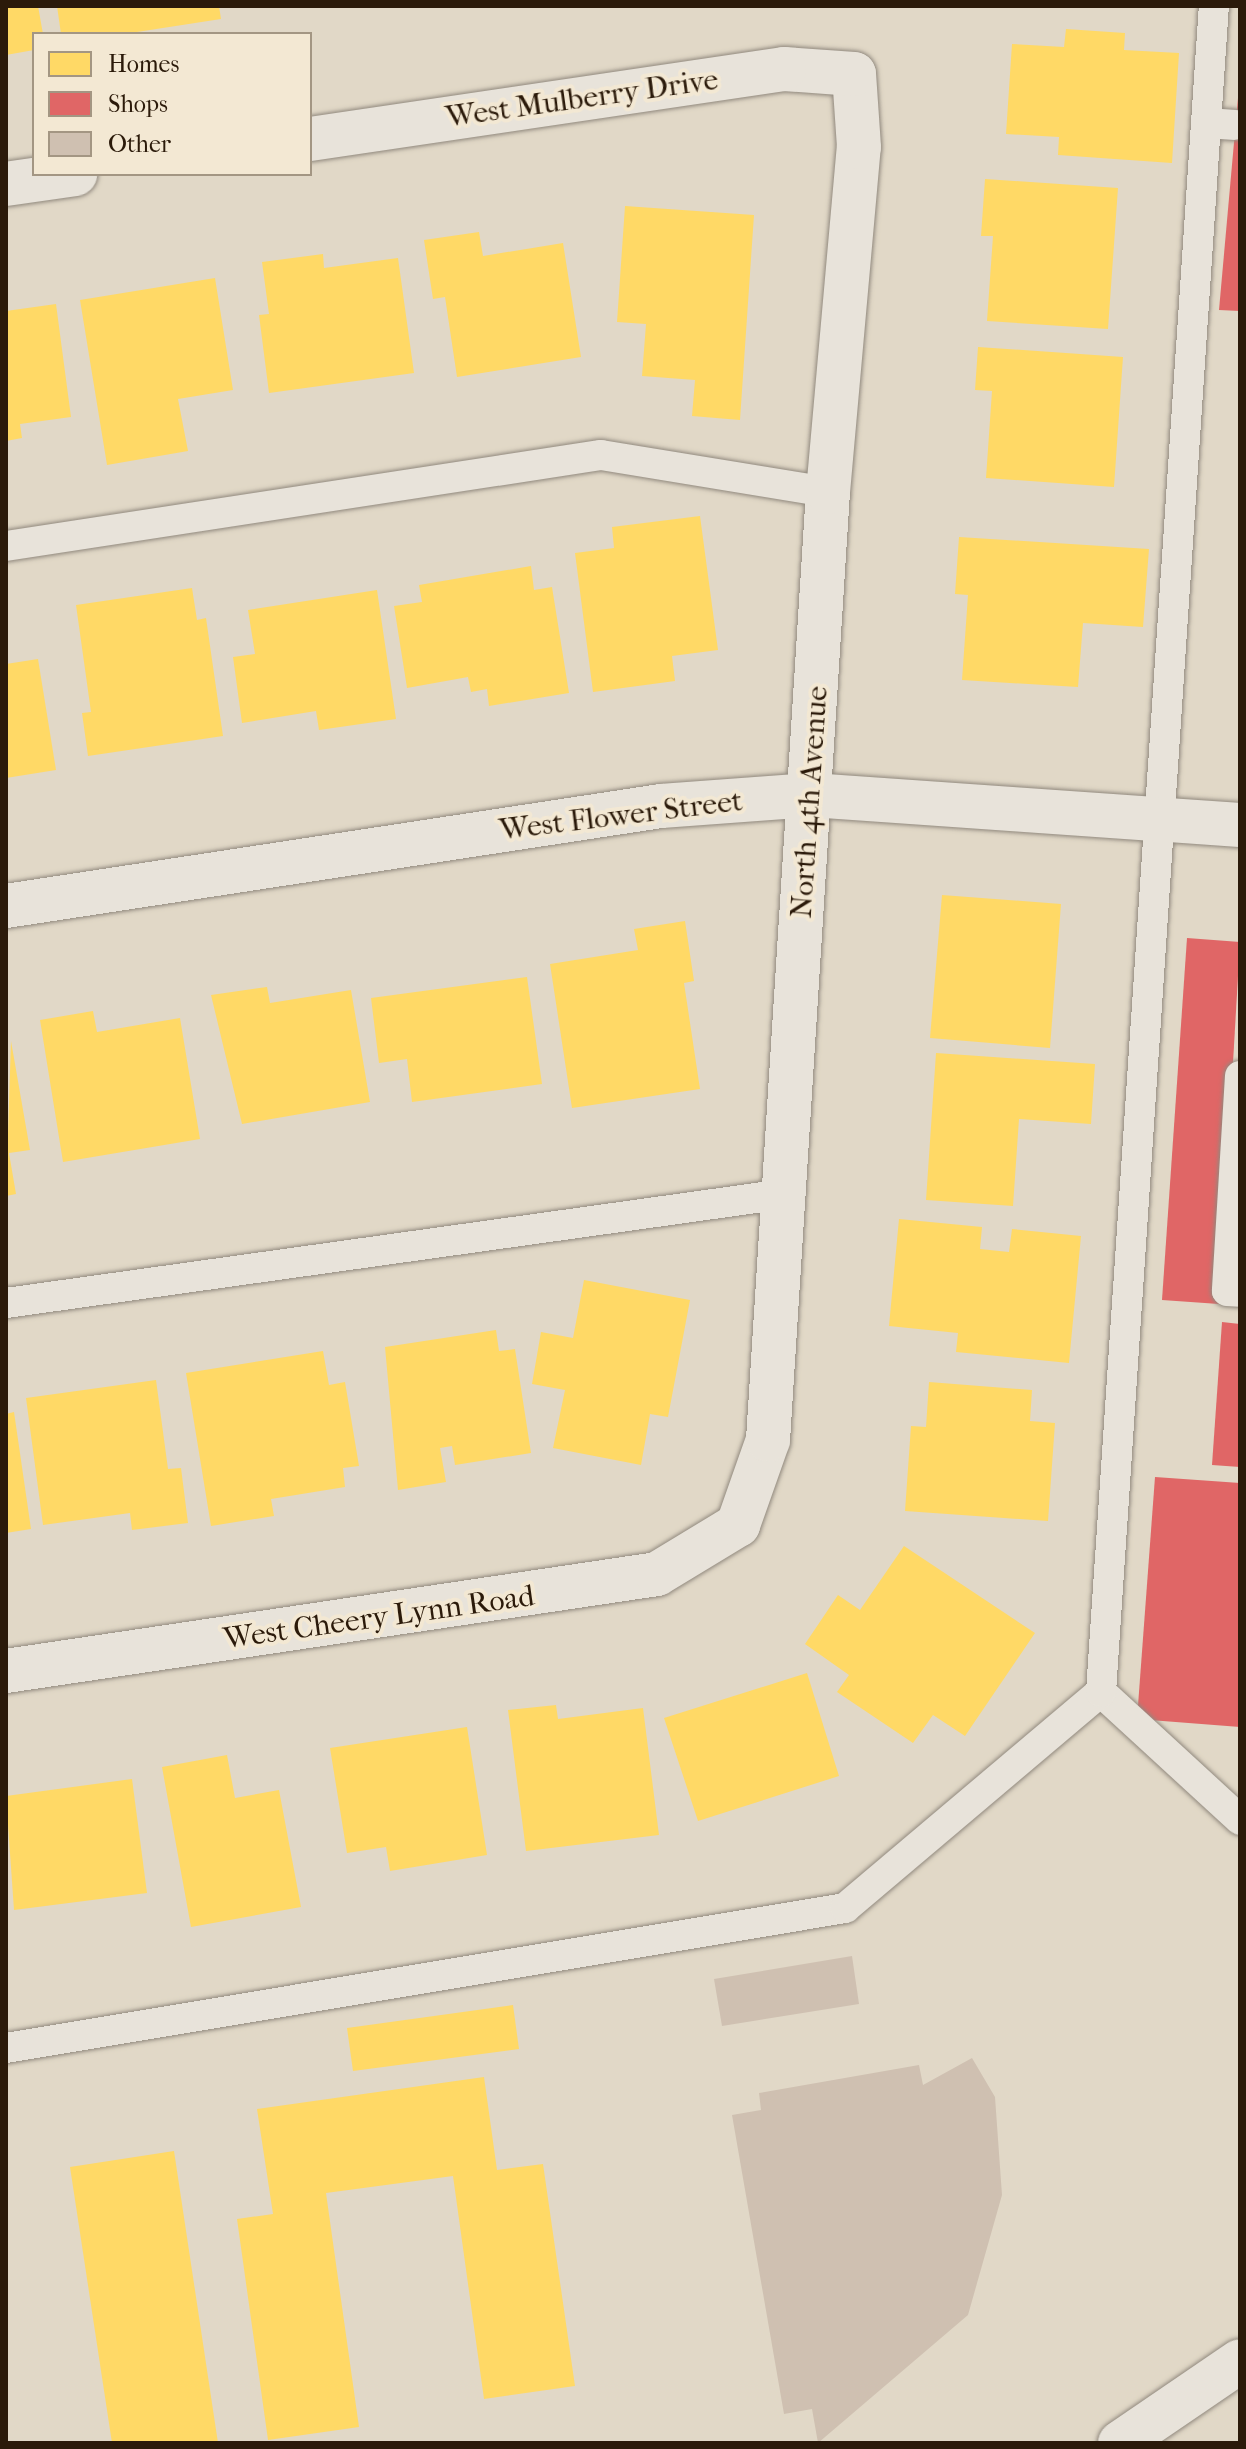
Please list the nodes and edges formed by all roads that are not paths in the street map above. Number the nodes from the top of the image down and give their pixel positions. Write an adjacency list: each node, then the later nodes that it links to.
1 (1214, 6): 9 (lane)
2 (854, 74): 3 (street, West Mulberry Drive); 6 (street, North 4th Avenue)
3 (312, 139)
4 (61, 176): 5 (street)
5 (6, 184)
6 (828, 492): 7 (lane); 8 (street, North 4th Avenue)
7 (6, 546)
8 (811, 795): 9 (street, West Flower Street); 11 (street, West Flower Street); 13 (street, North 4th Avenue)
9 (1159, 820): 10 (street, West Flower Street); 18 (lane)
10 (1240, 825)
11 (6, 906)
12 (1240, 1076): 14 (lane)
13 (785, 1194): 15 (lane); 16 (street, North 4th Avenue)
14 (1240, 1292)
15 (6, 1303)
16 (738, 1525): 17 (street, West Cheery Lynn Road)
17 (6, 1671)
18 (1101, 1692): 19 (lane); 20 (lane)
19 (1240, 1820)
20 (6, 2048)
21 (1240, 2361): 22 (street)
22 (1120, 2443)

